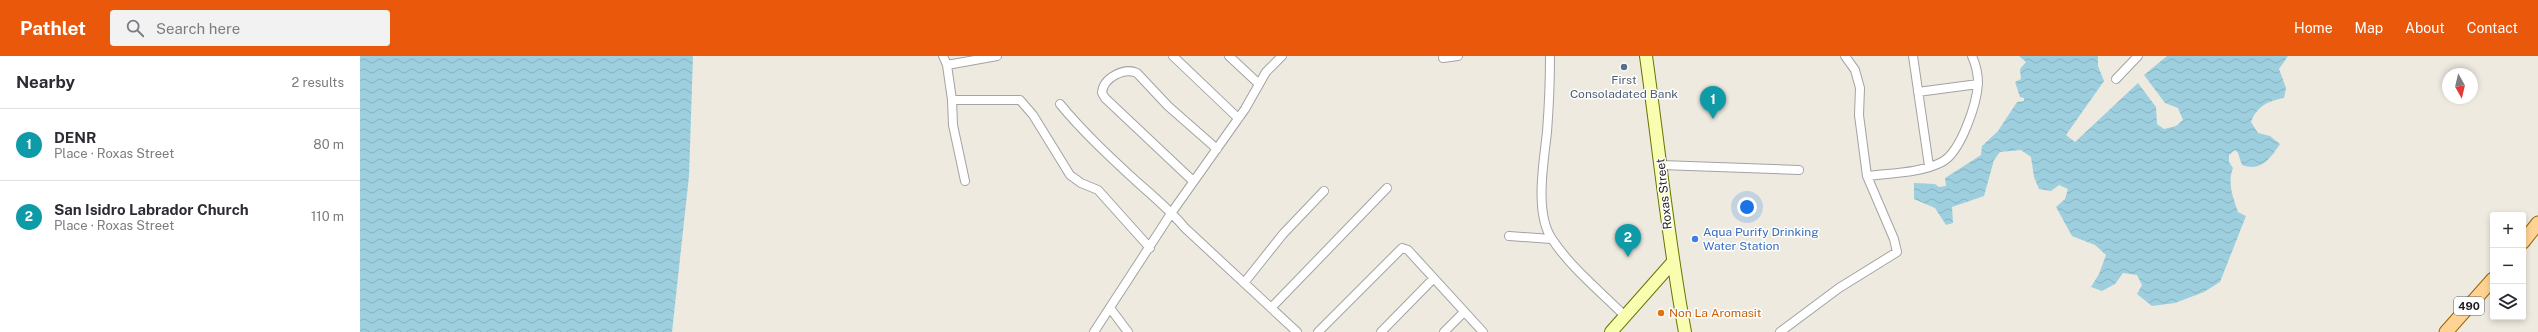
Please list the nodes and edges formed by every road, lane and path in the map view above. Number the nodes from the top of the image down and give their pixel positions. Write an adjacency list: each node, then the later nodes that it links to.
1 (943, 56): 14 (street)
2 (997, 56): 14 (street)
3 (1173, 56): 21 (street)
4 (1229, 56): 16 (street)
5 (1282, 56): 16 (street)
6 (1458, 56): 13 (street)
7 (1550, 56): 35 (street)
8 (1646, 56): 23 (main road, Roxas Street)
9 (1846, 56): 26 (street)
10 (1913, 56): 18 (street)
11 (1972, 56): 17 (street)
12 (2138, 56): 15 (street)
13 (1443, 58)
14 (947, 65): 19 (street)
15 (2116, 79)
16 (1259, 84): 21 (street)
17 (1978, 84): 18 (street); 24 (street)
18 (1918, 92): 24 (street)
19 (952, 100): 27 (street); 36 (street)
20 (1060, 104): 31 (street)
21 (1238, 118): 22 (street)
22 (1217, 149): 28 (street); 28 (street)
23 (1661, 165): 25 (street); 37 (main road, Roxas Street)
24 (1929, 166): 26 (street)
25 (1799, 170)
26 (1867, 176): 54 (street)
27 (965, 181)
28 (1192, 182): 31 (street)
29 (1387, 188): 42 (street)
30 (1324, 191): 40 (street)
31 (1172, 212): 36 (street); 40 (street)
32 (2538, 223): 34 (main road)
33 (1509, 236): 35 (street)
34 (2526, 238)
35 (1551, 239): 44 (street)
36 (1150, 248): 41 (street)
37 (1672, 263): 44 (main road); 53 (main road, Roxas Street)
38 (1433, 279): 43 (street); 48 (street); 49 (street)
39 (2490, 282): 55 (main road, 490)
40 (1244, 283): 42 (street)
41 (1110, 308): 45 (street); 46 (street)
42 (1271, 308): 47 (street)
43 (1464, 312): 50 (street); 51 (street)
44 (1625, 316): 52 (main road)
45 (1094, 332)
46 (1128, 332)
47 (1297, 332)
48 (1318, 332)
49 (1381, 332)
50 (1444, 332)
51 (1483, 332)
52 (1611, 332)
53 (1685, 332)
54 (1780, 332)
55 (2446, 332)

